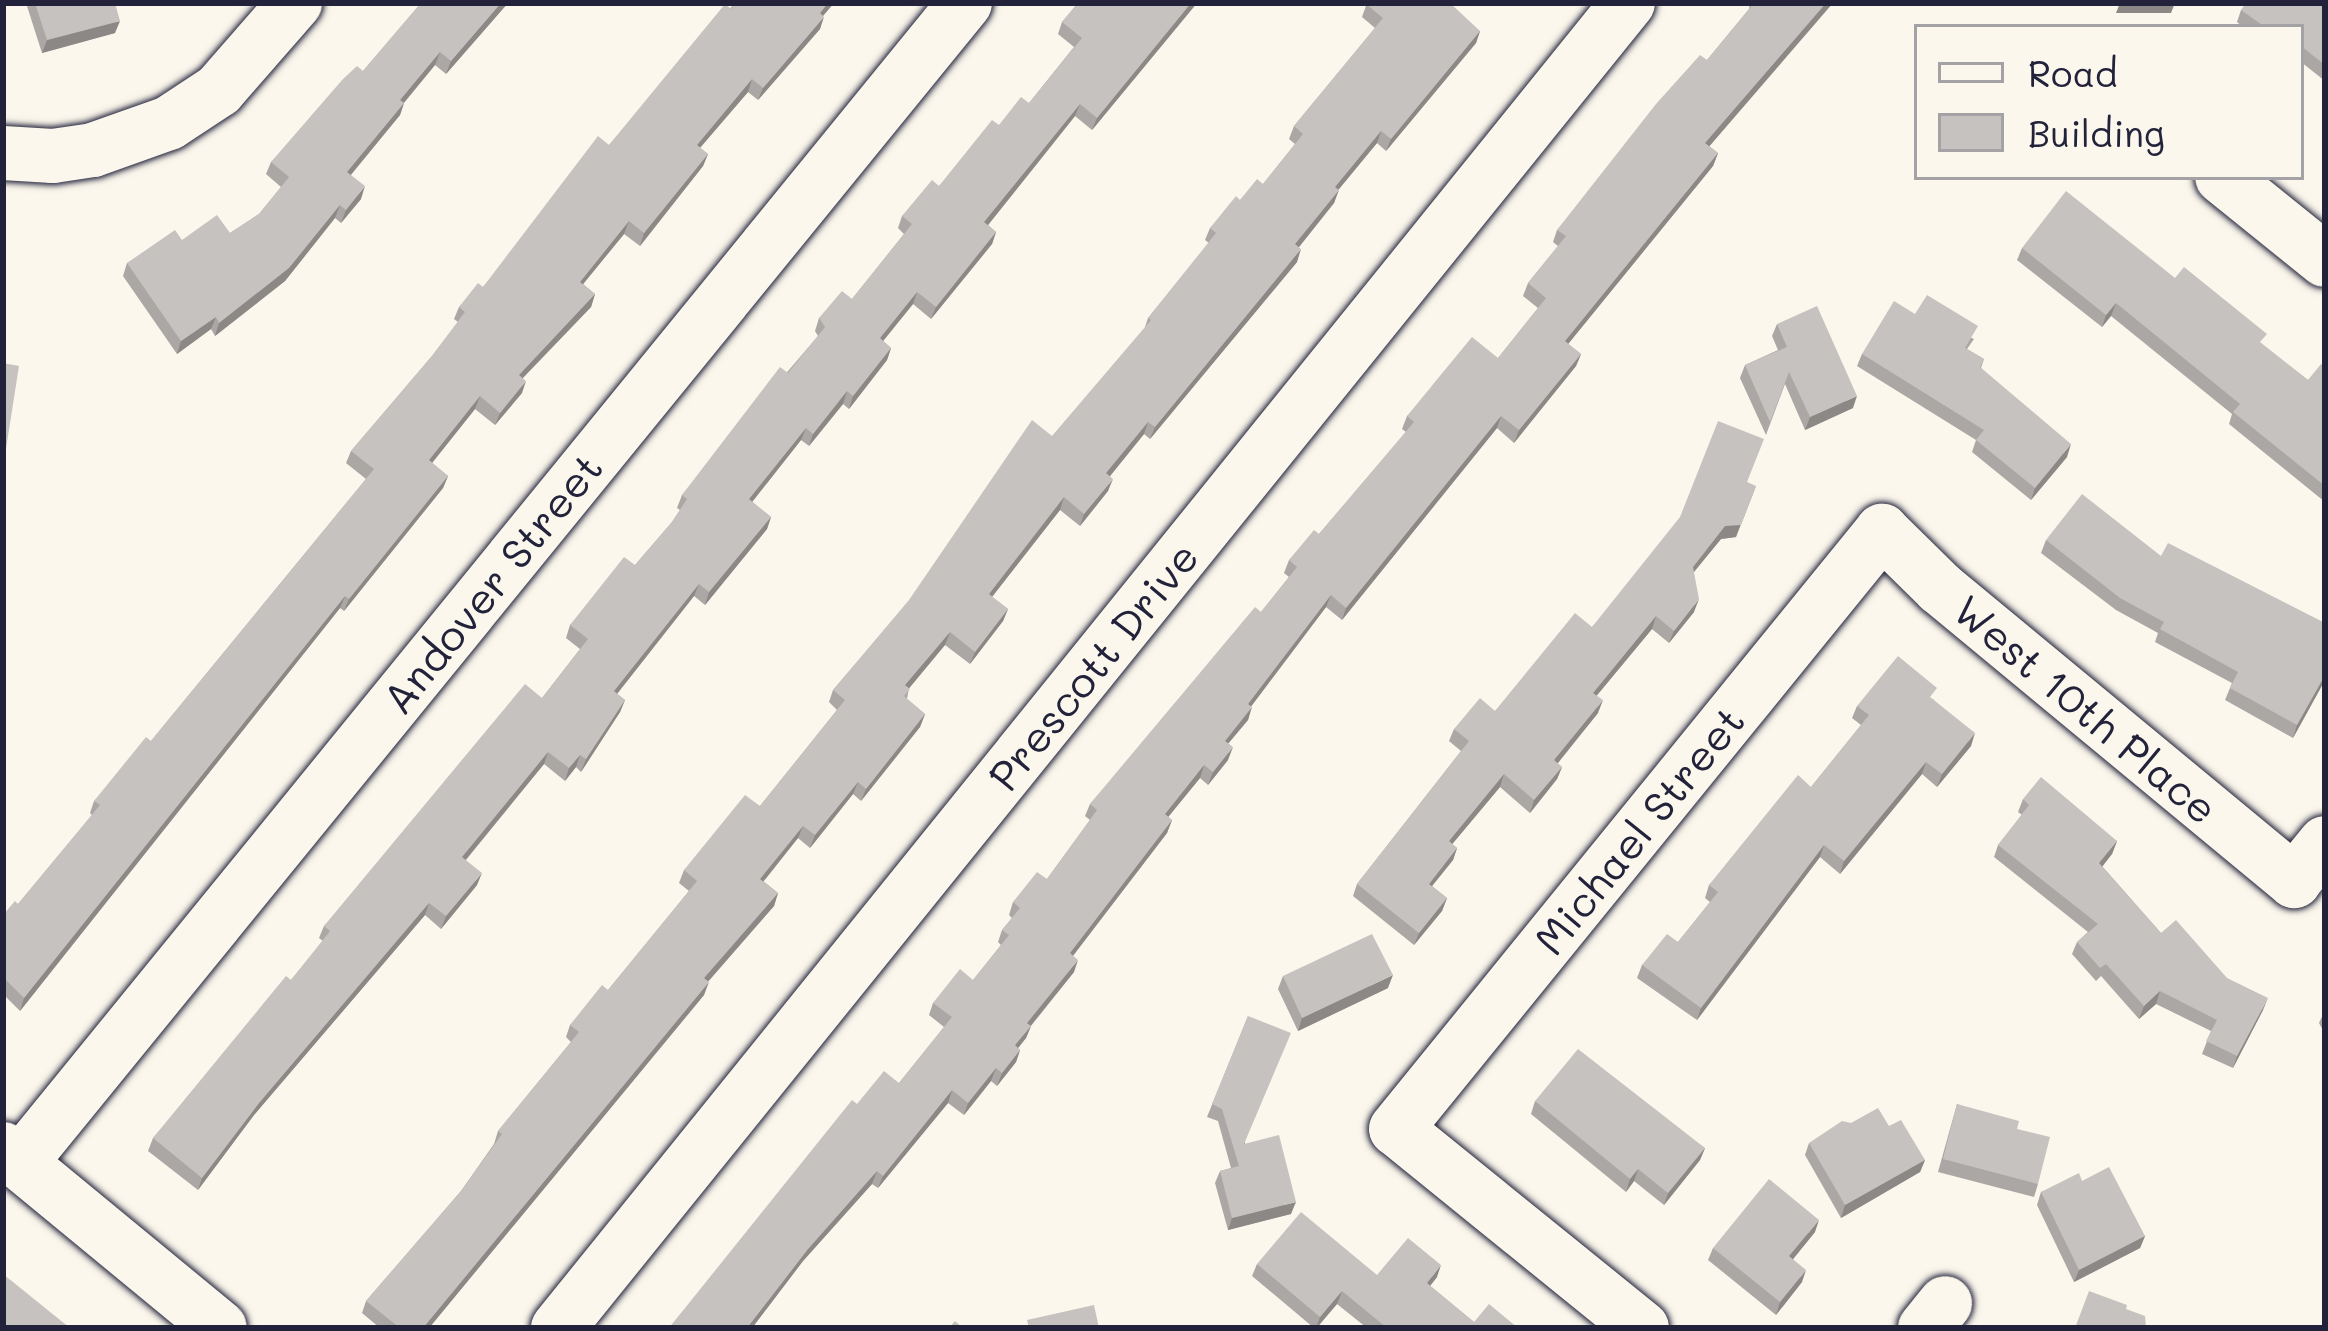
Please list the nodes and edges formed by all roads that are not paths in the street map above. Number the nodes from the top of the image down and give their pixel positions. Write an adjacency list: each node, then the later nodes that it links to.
1 (295, 3): 4 (street)
2 (965, 3): 9 (street, Andover Street)
3 (1609, 10): 11 (street, Prescott Drive)
4 (3, 153)
5 (2226, 180): 6 (street)
6 (2325, 260)
7 (1882, 531): 8 (street, West 10th Place); 12 (street, Michael Street)
8 (2310, 862)
9 (12, 1156): 10 (street)
10 (220, 1328)
11 (558, 1328)
12 (1642, 1328)

